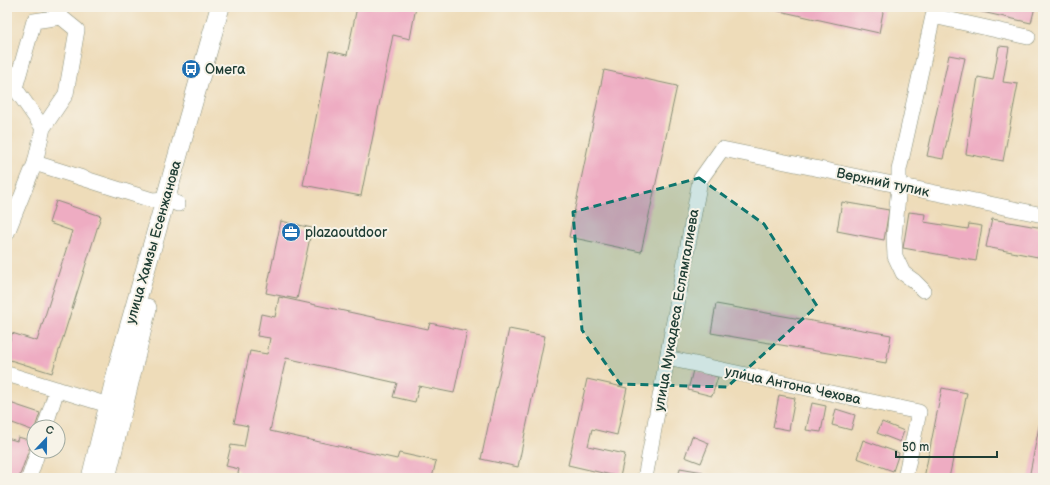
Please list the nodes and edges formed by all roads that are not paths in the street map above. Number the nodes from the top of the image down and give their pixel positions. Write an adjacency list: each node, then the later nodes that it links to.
1 (220, 7): 9 (main road, улица Хамзы Есенжанова)
2 (234, 7): 9 (main road, улица Хамзы Есенжанова)
3 (934, 12): 4 (street); 8 (street)
4 (1028, 37)
5 (43, 128): 5 (street); 7 (street)
6 (722, 149): 8 (street, Верхний тупик); 13 (street, улица Мукадеса Еслямгалиева)
7 (35, 163): 9 (street); 11 (street)
8 (899, 186): 10 (street, Верхний тупик); 12 (street)
9 (172, 201): 16 (main road, улица Хамзы Есенжанова)
10 (1043, 215)
11 (7, 233)
12 (923, 290)
13 (666, 358): 22 (street, улица Мукадеса Еслямгалиева); 23 (street, улица Антона Чехова)
14 (7, 374): 15 (street)
15 (57, 389): 16 (street); 17 (street)
16 (116, 408): 20 (main road, улица Хамзы Есенжанова); 21 (main road, улица Хамзы Есенжанова)
17 (48, 419)
18 (35, 459): 19 (street)
19 (29, 478)
20 (91, 478)
21 (106, 478)
22 (645, 478)
23 (905, 478)

